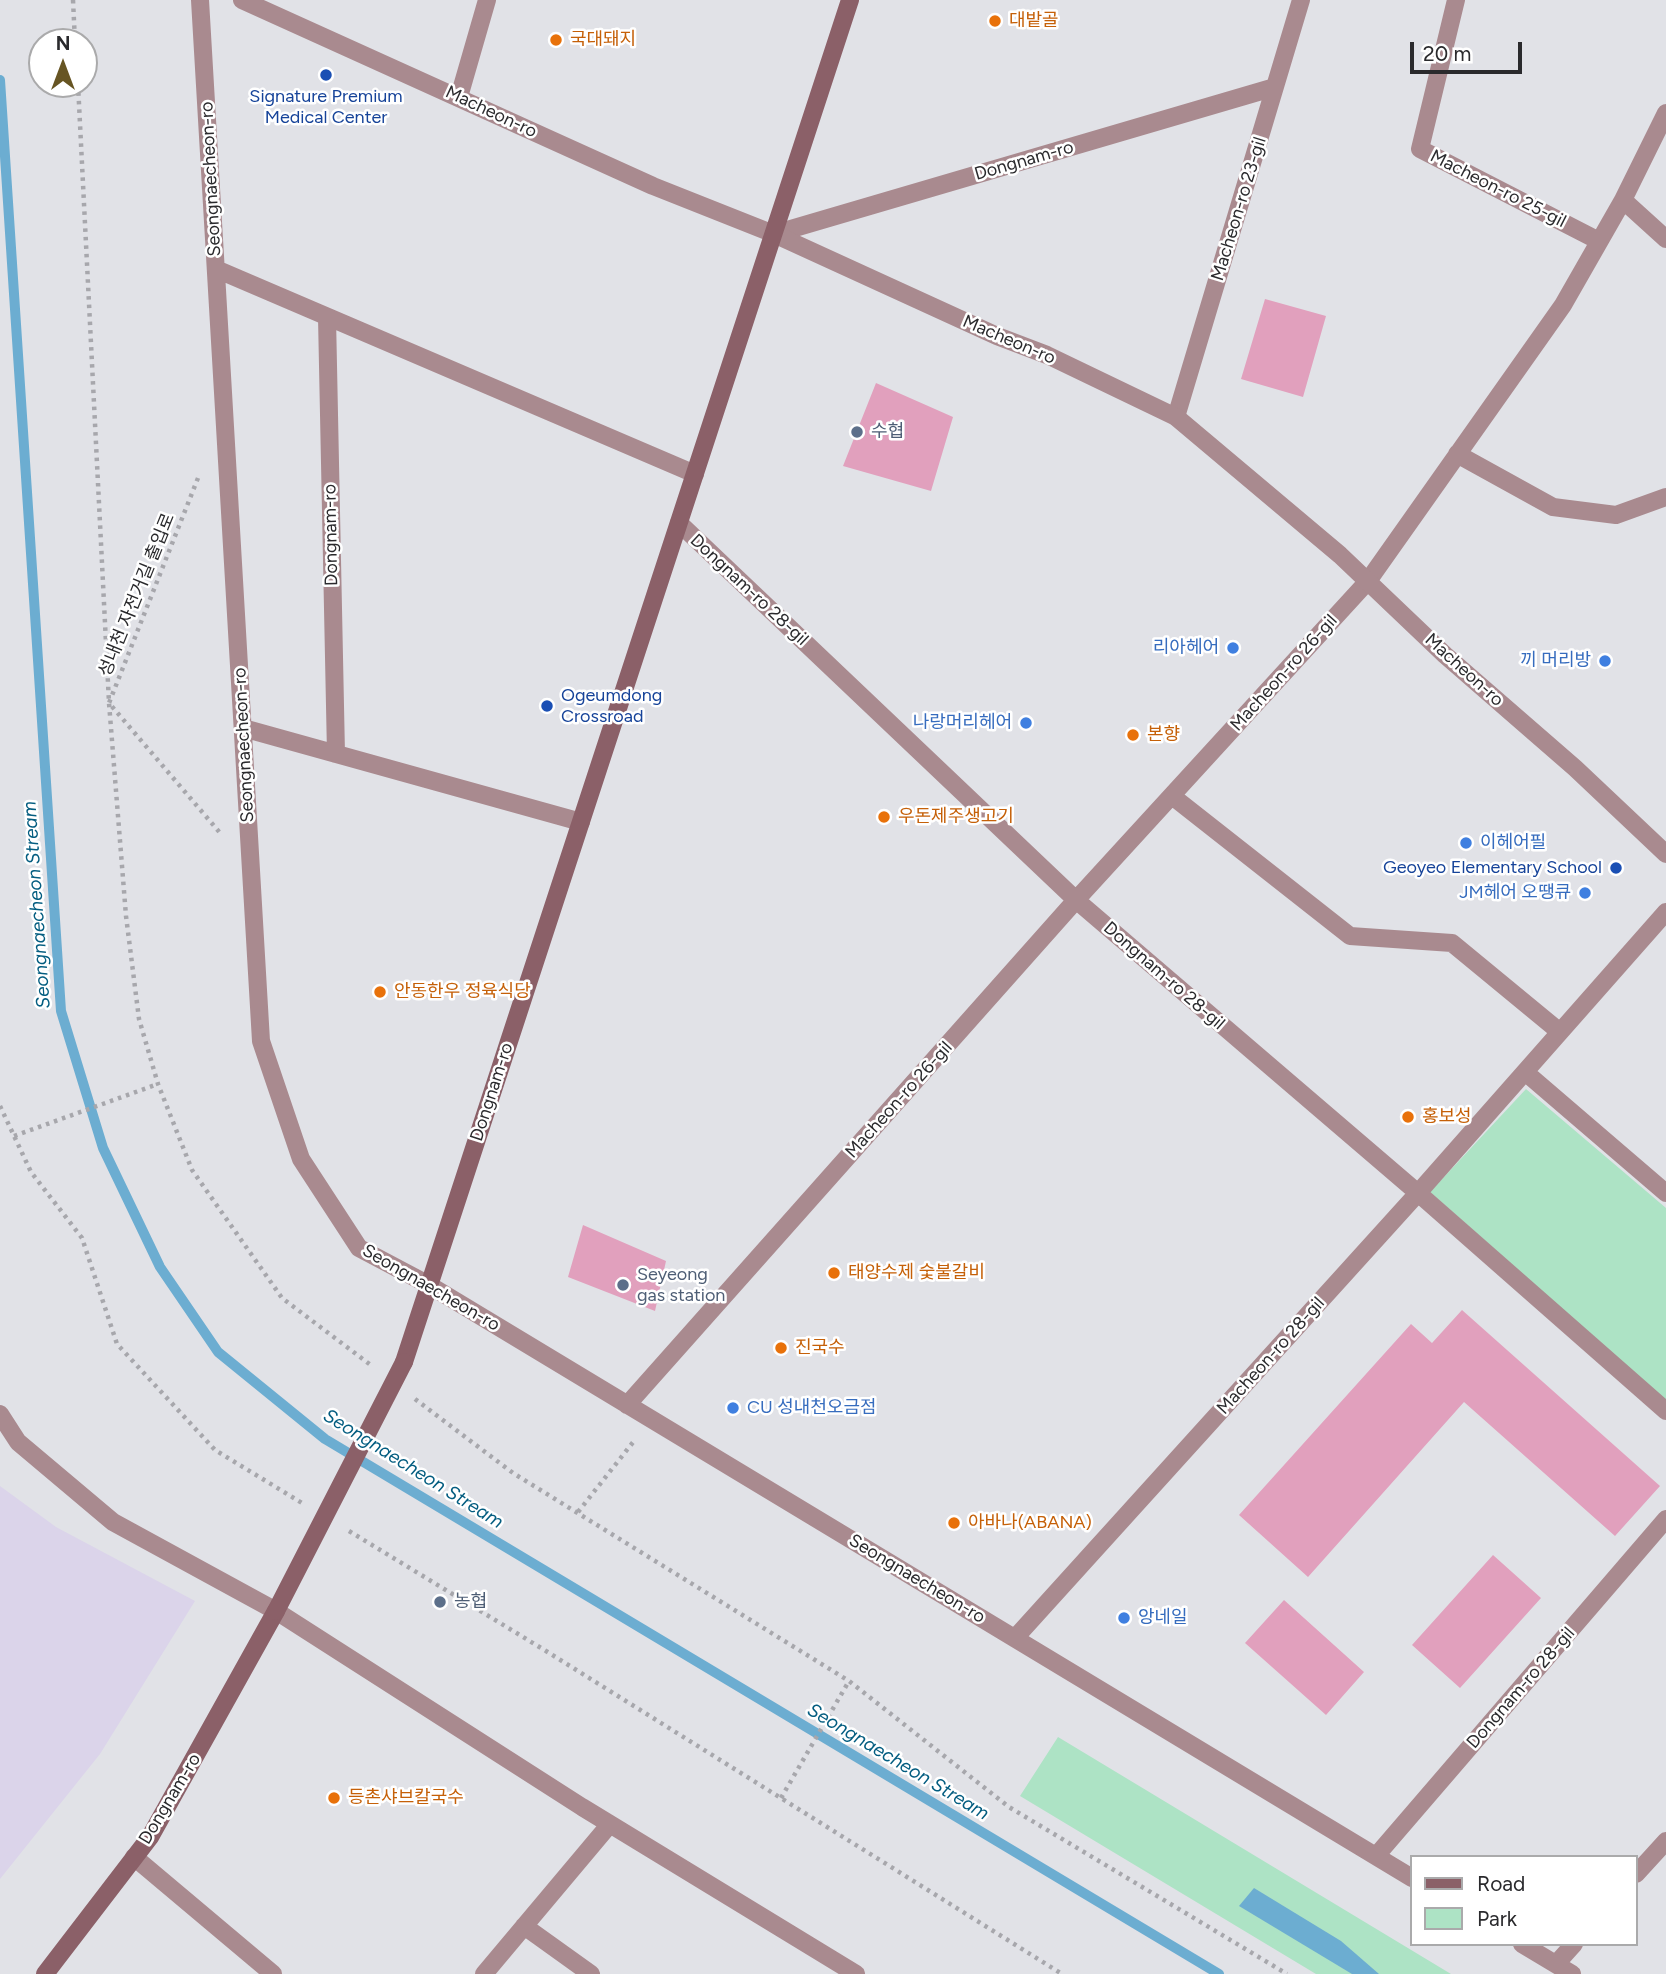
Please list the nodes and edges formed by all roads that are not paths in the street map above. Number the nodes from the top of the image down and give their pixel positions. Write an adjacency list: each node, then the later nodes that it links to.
1 (200, 0): 14 (street, Seongnaecheon-ro)
2 (242, 0): 8 (street, Macheon-ro)
3 (487, 0): 8 (street)
4 (850, 0): 11 (main road, Dongnam-ro)
5 (1301, 0): 7 (street, Macheon-ro 23-gil)
6 (1456, 0): 13 (street, Macheon-ro 25-gil)
7 (1275, 87): 11 (street, Dongnam-ro); 16 (street, Macheon-ro 23-gil)
8 (459, 97): 11 (street, Macheon-ro)
9 (1666, 113): 10 (street)
10 (1623, 200): 12 (street); 13 (street)
11 (774, 234): 16 (street, Macheon-ro); 18 (main road, Dongnam-ro)
12 (1666, 239)
13 (1600, 241): 17 (street)
14 (216, 269): 15 (street); 22 (street, Seongnaecheon-ro)
15 (327, 317): 18 (street); 23 (street, Dongnam-ro)
16 (1176, 417): 21 (street, Macheon-ro)
17 (1457, 454): 19 (street); 21 (street)
18 (695, 474): 20 (main road, Dongnam-ro)
19 (1666, 498)
20 (679, 523): 25 (main road, Dongnam-ro); 27 (street, Dongnam-ro 28-gil)
21 (1368, 581): 24 (street, Macheon-ro 26-gil); 26 (street, Macheon-ro)
22 (243, 728): 23 (street); 33 (street, Seongnaecheon-ro)
23 (336, 754): 25 (street)
24 (1172, 796): 27 (street, Macheon-ro 26-gil); 29 (street)
25 (581, 822): 33 (main road, Dongnam-ro)
26 (1666, 854)
27 (1076, 900): 32 (street, Dongnam-ro 28-gil); 34 (street, Macheon-ro 26-gil)
28 (1666, 912): 29 (street, Macheon-ro 28-gil)
29 (1560, 1032): 30 (street, Macheon-ro 28-gil)
30 (1525, 1072): 31 (street); 32 (street, Macheon-ro 28-gil)
31 (1666, 1193)
32 (1418, 1194): 35 (street, Dongnam-ro 28-gil); 39 (street, Macheon-ro 28-gil)
33 (429, 1285): 34 (street, Seongnaecheon-ro); 38 (main road, Dongnam-ro, bridge)
34 (627, 1405): 39 (street, Seongnaecheon-ro)
35 (1666, 1411)
36 (0, 1414): 38 (street)
37 (1666, 1519): 42 (street, Dongnam-ro 28-gil)
38 (276, 1611): 40 (street); 43 (main road, Dongnam-ro)
39 (1015, 1638): 42 (street, Seongnaecheon-ro)
40 (610, 1824): 46 (street); 54 (street)
41 (1666, 1841): 44 (street)
42 (1376, 1856): 45 (street, Seongnaecheon-ro)
43 (134, 1857): 50 (main road, Dongnam-ro); 51 (street)
44 (1638, 1872)
45 (1410, 1877)
46 (524, 1926): 52 (street); 53 (street)
47 (1525, 1946): 49 (street)
48 (1572, 1946): 49 (street)
49 (1556, 1964): 55 (street)
50 (45, 1974)
51 (273, 1974)
52 (484, 1974)
53 (591, 1974)
54 (856, 1974)
55 (1572, 1974)

